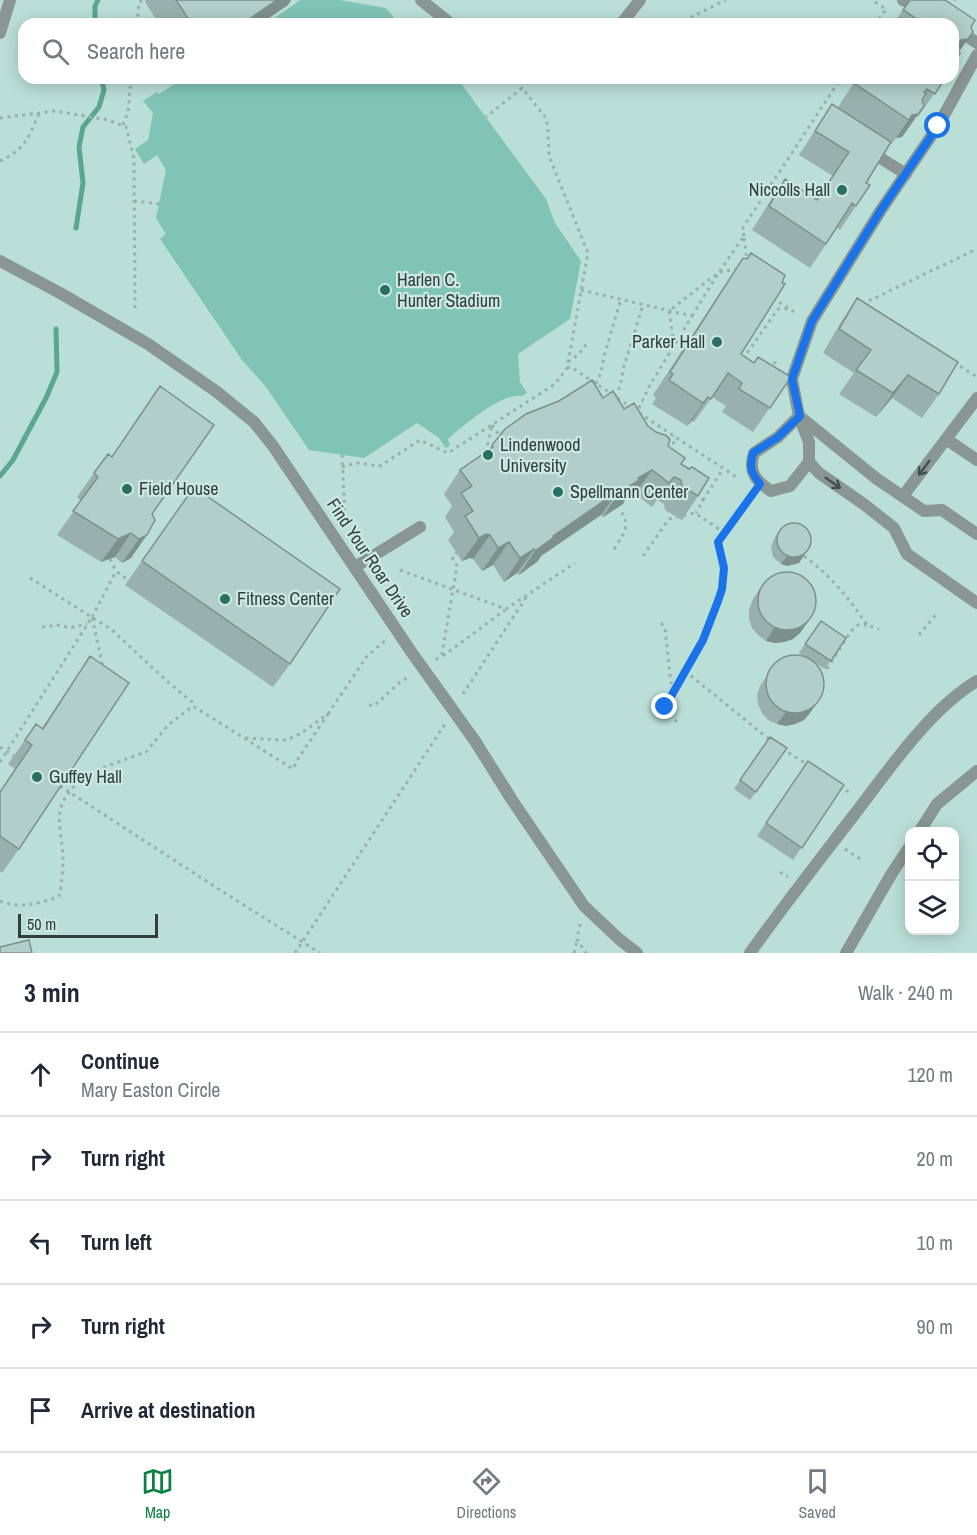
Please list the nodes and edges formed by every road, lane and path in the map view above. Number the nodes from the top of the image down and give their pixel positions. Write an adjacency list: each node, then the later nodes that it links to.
1 (10, 0): 15 (street)
2 (143, 0): 8 (path)
3 (421, 0): 9 (street)
4 (640, 0): 10 (street)
5 (726, 0): 11 (path)
6 (903, 0): 13 (street)
7 (875, 3): 12 (path)
8 (138, 18)
9 (444, 18)
10 (626, 18)
11 (689, 18)
12 (880, 18)
13 (942, 18)
14 (959, 30): 16 (street)
15 (0, 33)
16 (977, 43)
17 (977, 55): 26 (street)
18 (130, 84): 23 (path)
19 (837, 84): 29 (path)
20 (39, 113): 22 (path); 23 (path); 25 (path)
21 (486, 117): 33 (path)
22 (0, 118)
23 (123, 125): 27 (path)
24 (856, 143): 26 (street)
25 (0, 161)
26 (906, 174): 54 (street)
27 (134, 201): 28 (path); 37 (path)
28 (160, 204)
29 (744, 236): 32 (path); 32 (path)
30 (977, 249): 38 (path)
31 (0, 261): 83 (street, Find Your Roar Drive)
32 (719, 272): 39 (path); 40 (path)
33 (581, 290): 35 (path); 44 (path)
34 (770, 296): 46 (path)
35 (621, 299): 36 (path); 50 (path)
36 (643, 305): 39 (path); 51 (path)
37 (135, 309)
38 (872, 310)
39 (669, 311): 40 (path); 42 (path)
40 (692, 316): 42 (path)
41 (588, 341): 44 (path)
42 (675, 346): 53 (path)
43 (948, 358): 49 (path)
44 (568, 362): 47 (path)
45 (779, 362): 48 (path)
46 (740, 364)
47 (567, 368): 50 (path); 55 (path)
48 (756, 368)
49 (977, 376)
50 (596, 384): 51 (path)
51 (614, 396): 53 (path)
52 (977, 398): 57 (street)
53 (637, 412): 56 (path)
54 (800, 416): 63 (street); 67 (street); 69 (street)
55 (492, 425): 58 (path); 62 (path); 64 (path)
56 (674, 436): 60 (path); 65 (path)
57 (946, 439): 61 (street); 69 (street, one-way to 69)
58 (504, 441)
59 (342, 455): 64 (path)
60 (673, 457)
61 (977, 460)
62 (477, 461)
63 (809, 462): 67 (street); 90 (street, one-way to 90)
64 (342, 467): 73 (path)
65 (723, 469): 66 (path); 70 (path)
66 (738, 478)
67 (760, 484): 75 (path)
68 (691, 492): 70 (path)
69 (903, 496): 76 (street)
70 (703, 500): 72 (path)
71 (620, 510): 77 (path)
72 (695, 513): 75 (path); 79 (path)
73 (345, 517)
74 (420, 527): 83 (street)
75 (725, 533): 102 (path)
76 (977, 534)
77 (614, 549)
78 (457, 553): 88 (path)
79 (643, 556)
80 (804, 556): 96 (path)
81 (110, 559): 85 (path)
82 (575, 563): 89 (path)
83 (355, 567): 134 (street, Find Your Roar Drive)
84 (400, 570): 88 (path)
85 (116, 571): 87 (path); 93 (path)
86 (30, 578): 93 (path)
87 (128, 580)
88 (453, 590): 91 (path); 91 (path)
89 (528, 595): 91 (path); 106 (path)
90 (977, 603)
91 (506, 609)
92 (939, 612): 99 (path)
93 (92, 618): 95 (path); 104 (path); 109 (path)
94 (661, 622): 107 (path)
95 (89, 623): 97 (path); 115 (path)
96 (867, 625): 98 (path); 101 (path)
97 (42, 627)
98 (879, 629)
99 (919, 635)
100 (387, 639): 110 (path)
101 (827, 669)
102 (685, 671): 107 (path); 118 (path)
103 (414, 673): 108 (path)
104 (104, 674)
105 (977, 681): 135 (street)
106 (463, 694)
107 (672, 694): 111 (path)
108 (369, 705)
109 (193, 706): 113 (path); 122 (path)
110 (328, 714): 113 (path); 113 (path)
111 (677, 722)
112 (446, 723): 129 (path)
113 (244, 738)
114 (0, 747): 115 (path)
115 (7, 752): 116 (path); 117 (path)
116 (14, 756)
117 (0, 762)
118 (807, 764)
119 (977, 771): 124 (street)
120 (833, 781): 123 (path)
121 (60, 786): 122 (path)
122 (71, 792): 126 (path); 129 (path)
123 (850, 792)
124 (922, 827)
125 (905, 852): 136 (street)
126 (0, 901)
127 (580, 923): 128 (path)
128 (577, 939): 132 (path); 133 (path)
129 (303, 941): 130 (path); 131 (path)
130 (295, 953)
131 (320, 953)
132 (574, 953)
133 (585, 953)
134 (637, 953)
135 (750, 953)
136 (846, 953)

